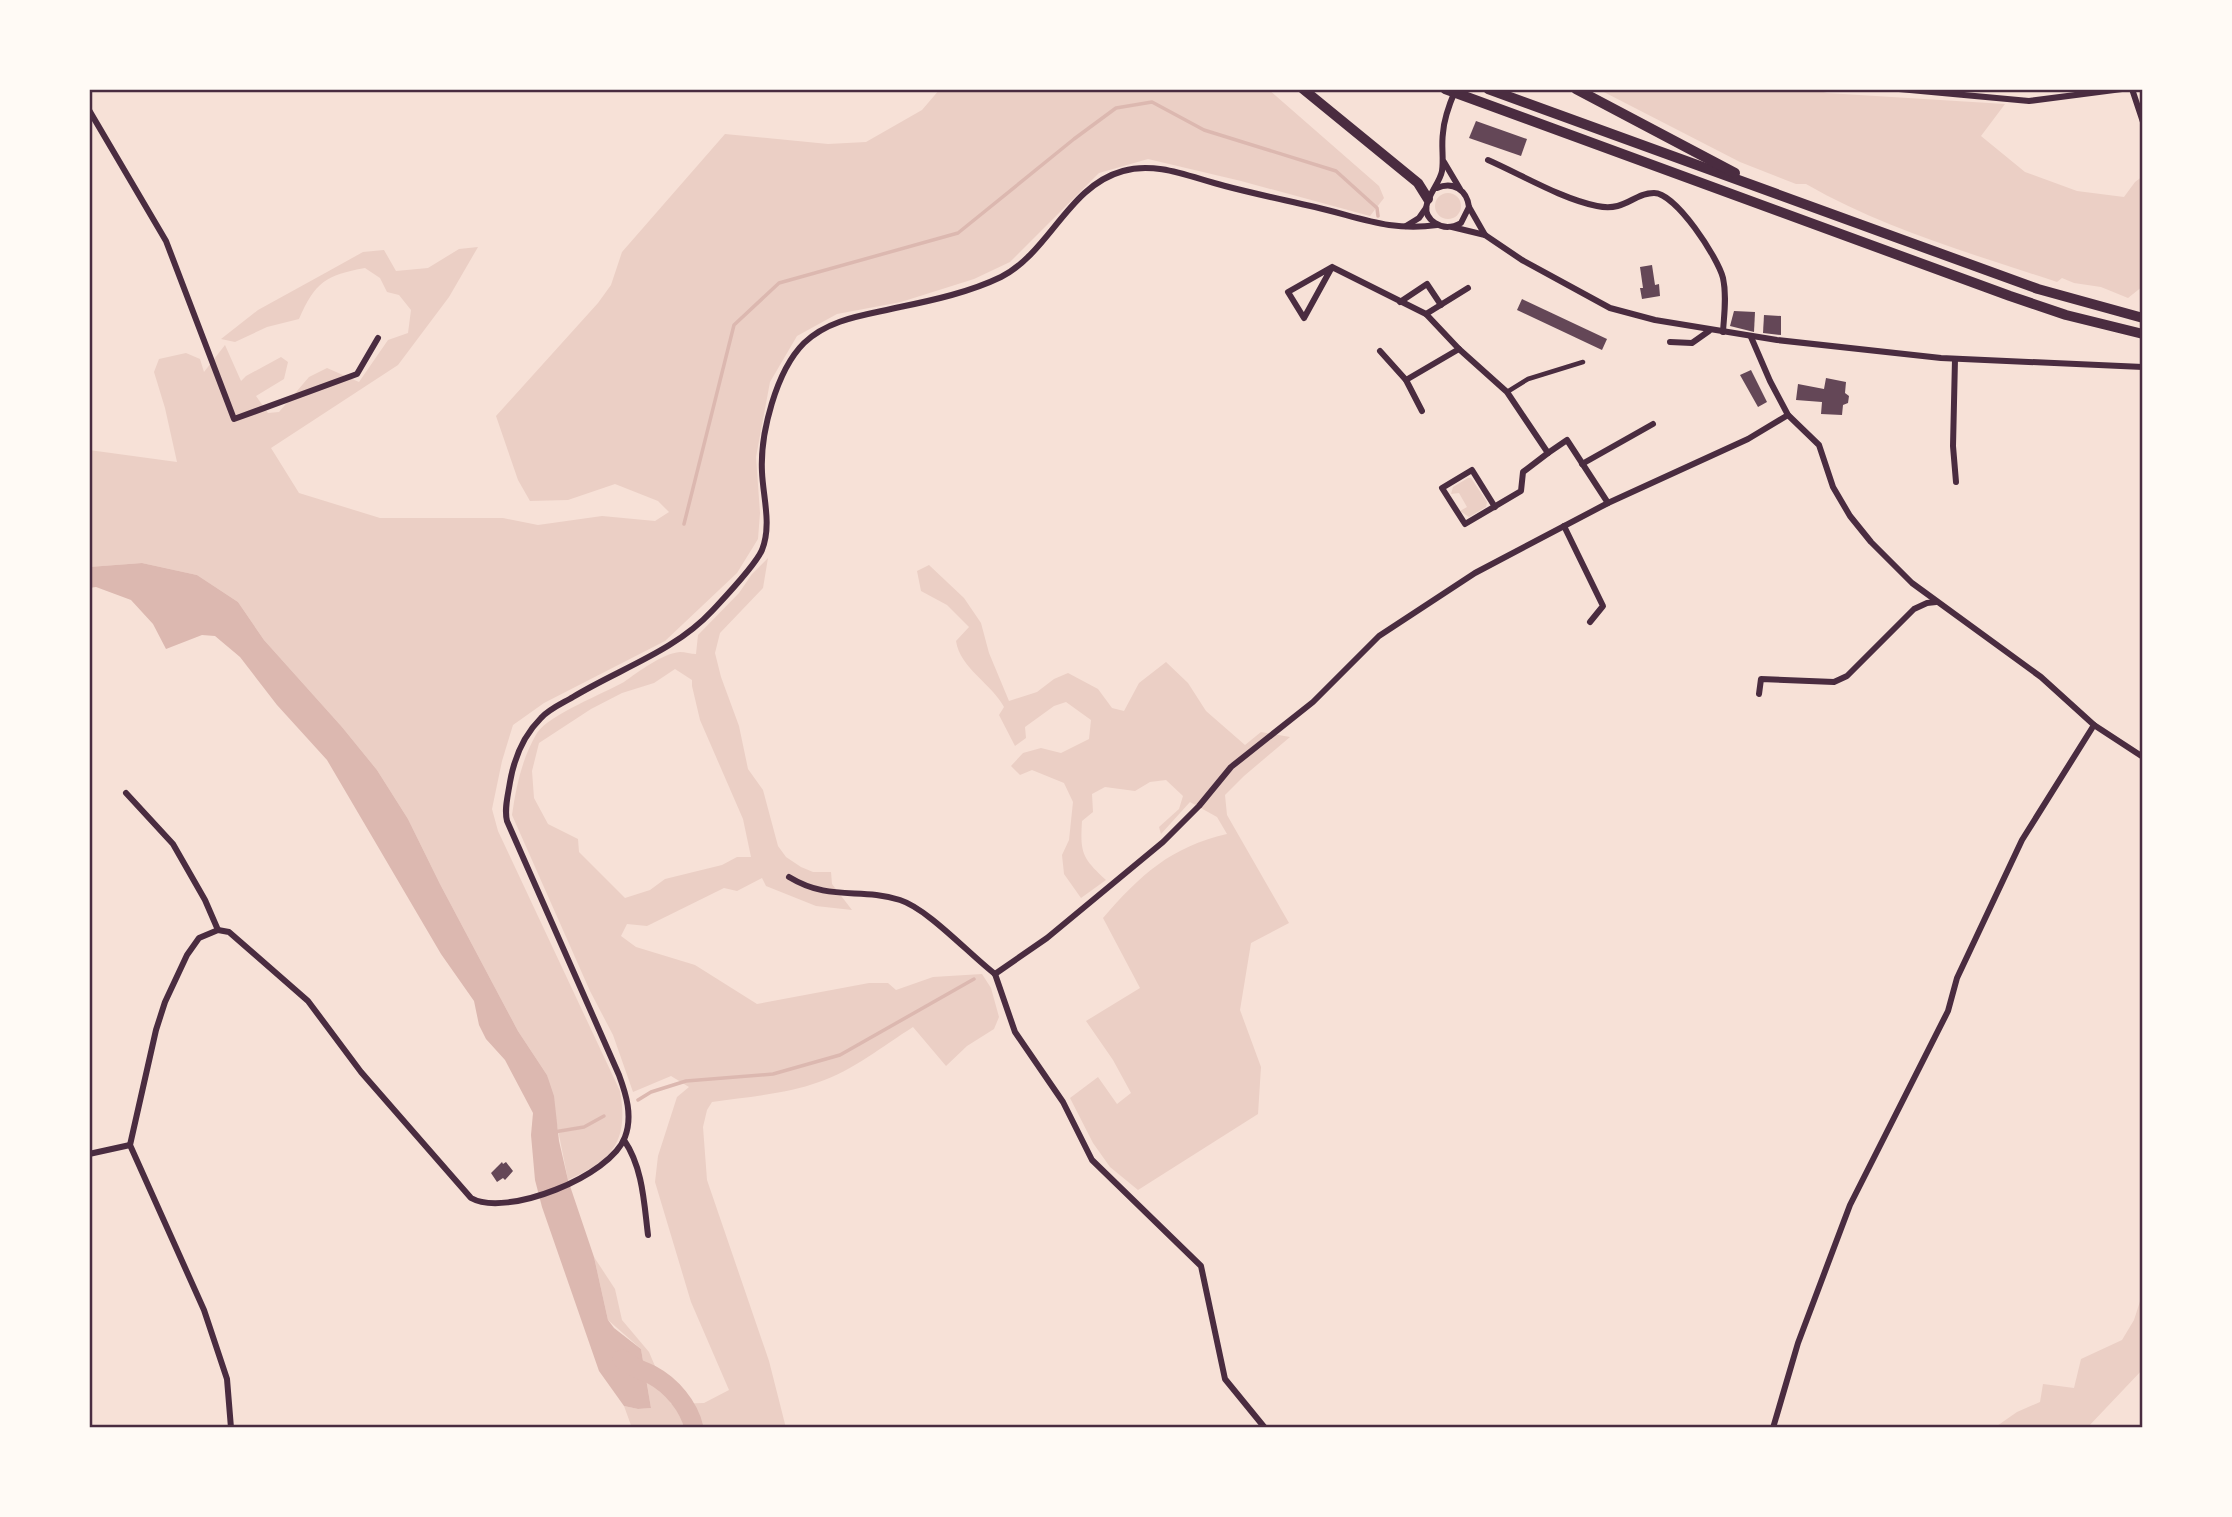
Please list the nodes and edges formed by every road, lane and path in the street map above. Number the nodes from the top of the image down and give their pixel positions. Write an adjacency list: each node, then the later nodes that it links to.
1 (1303, 89): 16 (highway)
2 (1445, 89): 30 (highway)
3 (1455, 89): 11 (street)
4 (1488, 89): 15 (highway)
5 (1576, 89): 15 (highway)
6 (1902, 89): 7 (street)
7 (2122, 89)
8 (2132, 89): 10 (street)
9 (89, 110): 32 (street)
10 (2143, 122)
11 (1443, 160): 13 (street); 14 (street)
12 (1488, 160): 29 (street)
13 (1437, 188): 14 (street); 16 (street)
14 (1460, 190): 17 (street)
15 (1772, 192): 27 (highway)
16 (1427, 203): 18 (street); 19 (street)
17 (1469, 207): 20 (street); 21 (street)
18 (1437, 225): 19 (street); 20 (street)
19 (1404, 227): 59 (street)
20 (1450, 227): 21 (street)
21 (1485, 236): 28 (street)
22 (1332, 267): 22 (street); 24 (street)
23 (1468, 288): 25 (street)
24 (1401, 302): 25 (street); 26 (street)
25 (1441, 305): 26 (street)
26 (1426, 314): 34 (street)
27 (2143, 318)
28 (1709, 331): 29 (street); 33 (street)
29 (1723, 332): 31 (street)
30 (2143, 334)
31 (1751, 337): 36 (street); 42 (street)
32 (378, 338)
33 (1670, 342)
34 (1459, 349): 39 (street); 40 (street)
35 (1380, 351): 39 (street)
36 (1955, 359): 38 (street); 46 (street)
37 (1583, 362): 40 (street)
38 (2143, 367)
39 (1406, 380): 41 (street)
40 (1507, 392): 44 (street)
41 (1422, 411)
42 (1788, 415): 47 (street); 50 (street)
43 (1653, 424): 45 (street)
44 (1548, 453): 45 (street); 48 (street)
45 (1582, 464): 47 (street)
46 (1956, 482)
47 (1608, 503): 49 (street)
48 (1495, 507): 48 (street)
49 (1564, 526): 51 (street); 58 (street)
50 (1941, 604): 52 (street); 53 (street)
51 (1590, 622)
52 (1759, 694)
53 (2094, 724): 54 (street); 65 (street)
54 (2143, 757)
55 (126, 793): 57 (street)
56 (789, 877): 58 (street)
57 (218, 930): 59 (street); 60 (street)
58 (995, 974): 64 (street)
59 (624, 1140): 62 (street)
60 (130, 1145): 61 (street); 63 (street)
61 (89, 1154)
62 (648, 1235)
63 (231, 1428)
64 (1265, 1428)
65 (1773, 1428)

